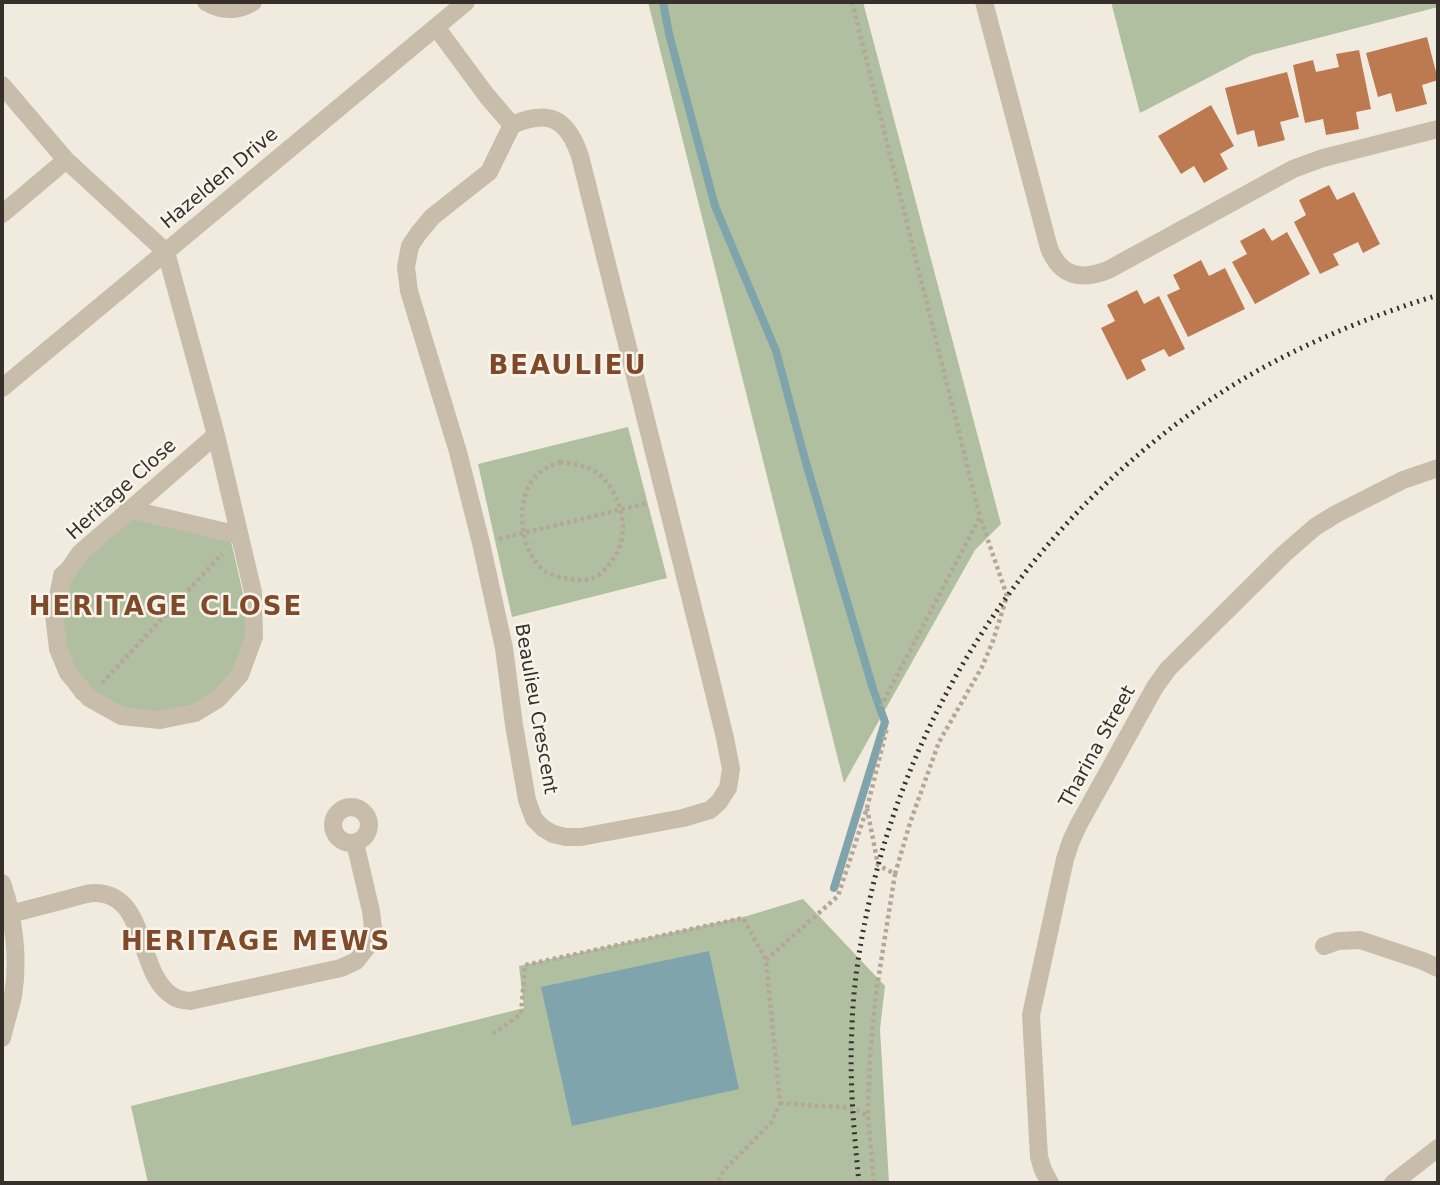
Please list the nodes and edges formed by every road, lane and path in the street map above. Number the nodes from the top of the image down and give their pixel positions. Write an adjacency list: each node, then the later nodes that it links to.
1 (206, 2): 2 (street)
2 (253, 2)
3 (466, 2): 6 (street, Hazelden Drive)
4 (852, 2): 19 (path)
5 (984, 2): 9 (street)
6 (436, 27): 8 (street); 12 (street, Hazelden Drive)
7 (2, 85): 10 (street)
8 (512, 125): 16 (street, Beaulieu Crescent); 22 (street, Beaulieu Crescent)
9 (1438, 129)
10 (66, 160): 11 (street); 12 (street)
11 (2, 214)
12 (166, 252): 13 (street, Hazelden Drive); 14 (street, Heritage Close)
13 (2, 388)
14 (216, 435): 17 (street, Heritage Close); 21 (street, Heritage Close)
15 (1438, 468): 41 (street, Tharina Street)
16 (665, 499): 18 (path); 22 (street, Beaulieu Crescent)
17 (128, 509): 21 (street); 23 (street, Heritage Close)
18 (621, 509): 20 (path); 20 (path); 20 (path)
19 (980, 517): 24 (path); 28 (path)
20 (523, 533): 22 (path)
21 (239, 535): 23 (path); 23 (street, Heritage Close)
22 (481, 543)
23 (89, 698)
24 (881, 706)
25 (887, 728): 26 (path)
26 (867, 808): 28 (path); 32 (path)
27 (355, 842): 30 (street)
28 (895, 874): 37 (path)
29 (2, 883): 30 (street)
30 (10, 914): 35 (street)
31 (1324, 946): 33 (street)
32 (766, 960): 34 (path); 36 (path)
33 (1438, 968)
34 (493, 1034)
35 (2, 1038)
36 (779, 1103): 37 (path); 39 (path)
37 (868, 1116): 40 (path)
38 (1438, 1148): 42 (street)
39 (717, 1183)
40 (874, 1183)
41 (1050, 1183)
42 (1392, 1183)

